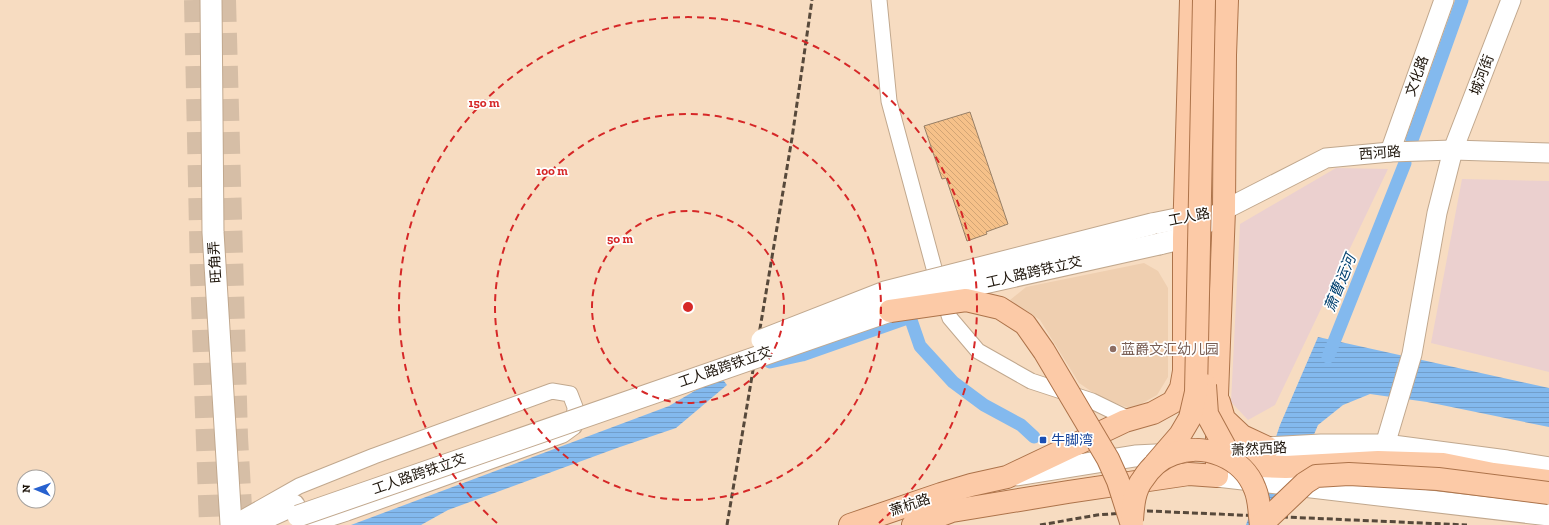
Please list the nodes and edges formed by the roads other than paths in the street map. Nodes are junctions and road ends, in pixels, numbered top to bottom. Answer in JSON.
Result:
{"nodes":[{"id":1,"x":211,"y":0,"type":"edge"},
{"id":2,"x":879,"y":0,"type":"edge"},
{"id":3,"x":1191,"y":0,"type":"edge"},
{"id":4,"x":1204,"y":0,"type":"edge"},
{"id":5,"x":1215,"y":0,"type":"edge"},
{"id":6,"x":1228,"y":0,"type":"edge"},
{"id":7,"x":1444,"y":0,"type":"edge"},
{"id":8,"x":1510,"y":0,"type":"edge"},
{"id":9,"x":1453,"y":150,"type":"junction"},
{"id":10,"x":1390,"y":152,"type":"junction"},
{"id":11,"x":1549,"y":153,"type":"edge"},
{"id":12,"x":1224,"y":210,"type":"junction"},
{"id":13,"x":1185,"y":216,"type":"junction"},
{"id":14,"x":1152,"y":224,"type":"joint"},
{"id":15,"x":1184,"y":238,"type":"junction"},
{"id":16,"x":1159,"y":244,"type":"joint"},
{"id":17,"x":890,"y":311,"type":"junction"},
{"id":18,"x":1217,"y":395,"type":"junction"},
{"id":19,"x":1130,"y":420,"type":"junction"},
{"id":20,"x":1385,"y":445,"type":"junction"},
{"id":21,"x":1268,"y":448,"type":"junction"},
{"id":22,"x":1224,"y":455,"type":"junction"},
{"id":23,"x":1155,"y":464,"type":"junction"},
{"id":24,"x":1549,"y":468,"type":"edge"},
{"id":25,"x":1217,"y":476,"type":"junction"},
{"id":26,"x":1007,"y":477,"type":"junction"},
{"id":27,"x":1549,"y":481,"type":"edge"},
{"id":28,"x":970,"y":485,"type":"joint"},
{"id":29,"x":1549,"y":493,"type":"edge"},
{"id":30,"x":978,"y":507,"type":"joint"},
{"id":31,"x":301,"y":515,"type":"edge"},
{"id":32,"x":1549,"y":515,"type":"edge"},
{"id":33,"x":237,"y":525,"type":"edge"},
{"id":34,"x":277,"y":525,"type":"edge"},
{"id":35,"x":850,"y":525,"type":"edge"},
{"id":36,"x":913,"y":525,"type":"edge"},
{"id":37,"x":1133,"y":525,"type":"edge"},
{"id":38,"x":1261,"y":525,"type":"edge"}],
"edges":[{"from":1,"to":33,"type":"main road","name":"旺角弄"},
{"from":2,"to":19,"type":"street"},
{"from":3,"to":13,"type":"main road"},
{"from":4,"to":23,"type":"main road","bridge":true},
{"from":5,"to":22,"type":"main road","bridge":true},
{"from":6,"to":12,"type":"main road"},
{"from":7,"to":10,"type":"street","name":"文化路"},
{"from":8,"to":9,"type":"street","name":"城河街"},
{"from":9,"to":10,"type":"street","name":"西河路"},
{"from":9,"to":11,"type":"street","name":"西河路"},
{"from":9,"to":20,"type":"street","name":"城河街"},
{"from":10,"to":12,"type":"street","name":"西河路"},
{"from":12,"to":13,"type":"main road","name":"工人路"},
{"from":12,"to":15,"type":"main road","name":"工人路"},
{"from":12,"to":18,"type":"main road"},
{"from":13,"to":14,"type":"main road","name":"工人路"},
{"from":13,"to":15,"type":"main road"},
{"from":14,"to":31,"type":"main road","name":"工人路跨铁立交","bridge":true},
{"from":15,"to":16,"type":"main road","name":"工人路"},
{"from":15,"to":19,"type":"main road"},
{"from":16,"to":17,"type":"main road","name":"工人路跨铁立交","bridge":true},
{"from":17,"to":31,"type":"main road","name":"工人路跨铁立交","bridge":true},
{"from":17,"to":37,"type":"main road","bridge":true},
{"from":18,"to":21,"type":"main road"},
{"from":18,"to":22,"type":"main road"},
{"from":19,"to":26,"type":"main road"},
{"from":20,"to":21,"type":"main road","name":"萧然西路"},
{"from":20,"to":24,"type":"main road","name":"萧然西路"},
{"from":21,"to":22,"type":"main road","name":"萧然西路"},
{"from":22,"to":23,"type":"main road","bridge":true},
{"from":22,"to":25,"type":"main road"},
{"from":22,"to":26,"type":"main road","name":"萧然西路"},
{"from":22,"to":27,"type":"main road"},
{"from":22,"to":38,"type":"main road","bridge":true},
{"from":23,"to":37,"type":"main road","bridge":true},
{"from":25,"to":30,"type":"main road","name":"萧然西路"},
{"from":25,"to":32,"type":"main road","name":"萧然西路"},
{"from":26,"to":28,"type":"main road","name":"萧然西路"},
{"from":28,"to":35,"type":"main road","name":"萧杭路"},
{"from":29,"to":38,"type":"main road","bridge":true},
{"from":30,"to":36,"type":"main road","name":"萧杭路"},
{"from":31,"to":33,"type":"main road"},
{"from":31,"to":33,"type":"street"},
{"from":31,"to":34,"type":"main road"}]}
